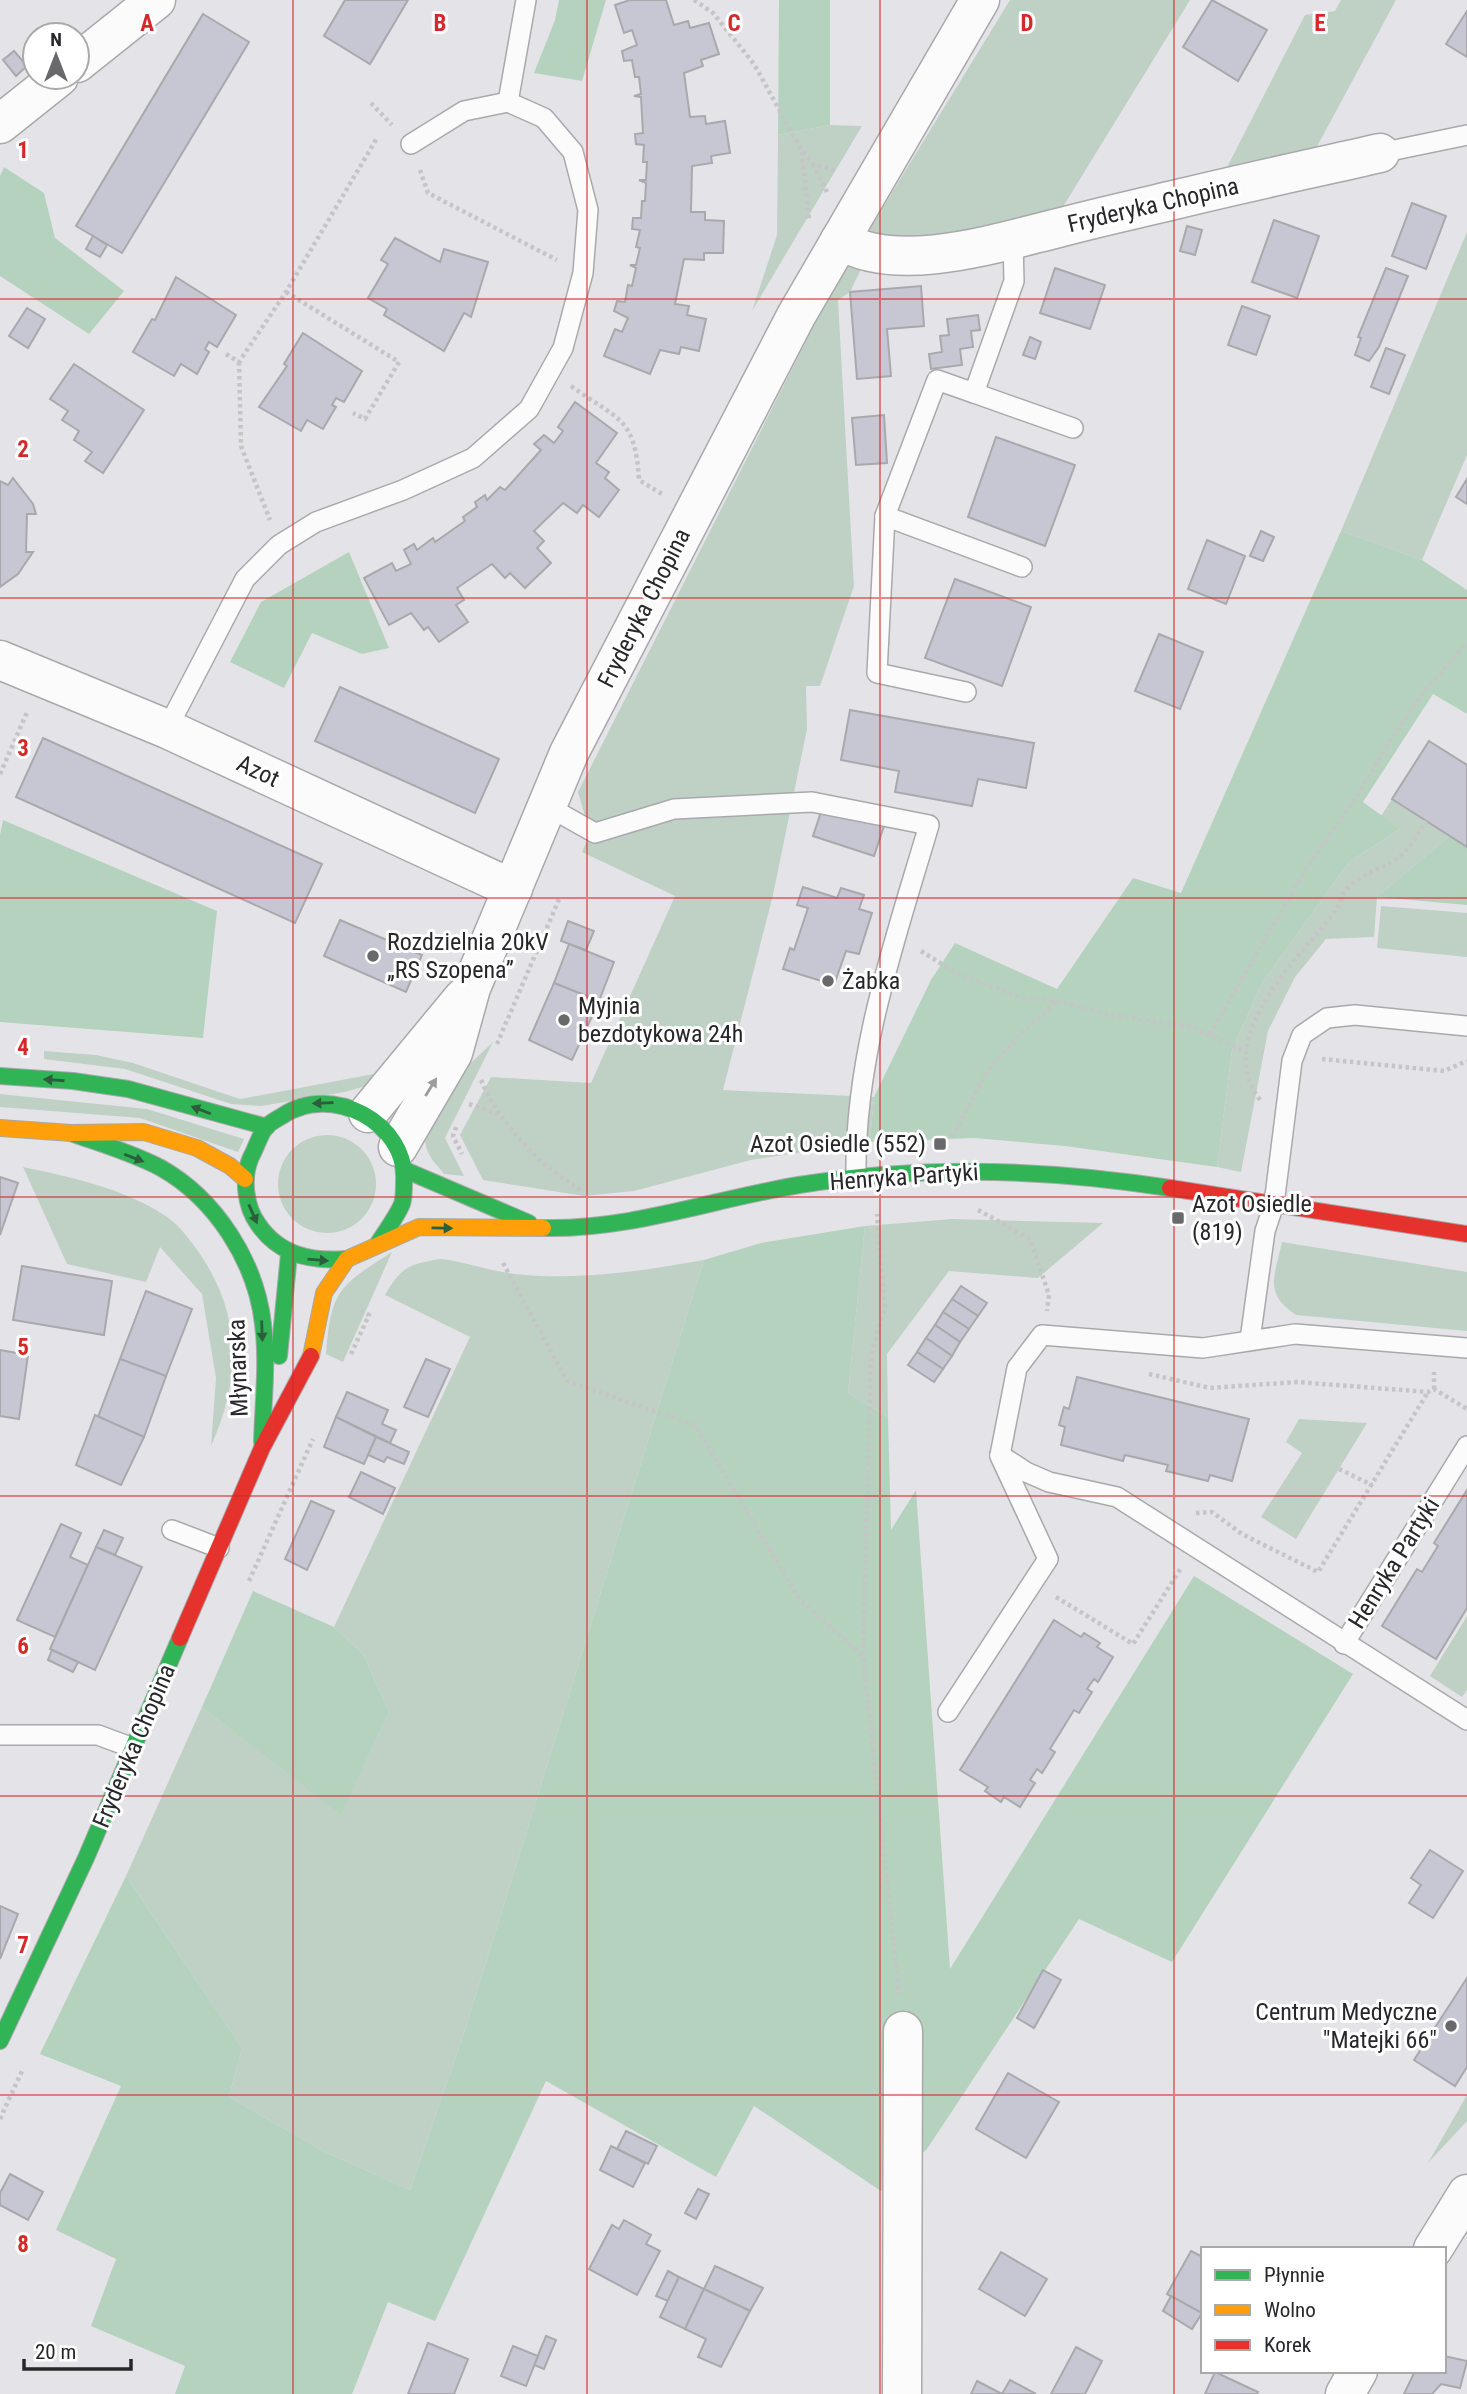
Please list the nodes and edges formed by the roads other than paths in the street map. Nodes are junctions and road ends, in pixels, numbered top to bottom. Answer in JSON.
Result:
{"nodes":[{"id":1,"x":156,"y":0,"type":"edge"},
{"id":2,"x":526,"y":0,"type":"edge"},
{"id":3,"x":981,"y":0,"type":"edge"},
{"id":4,"x":91,"y":52,"type":"edge"},
{"id":5,"x":41,"y":91,"type":"edge"},
{"id":6,"x":508,"y":102,"type":"junction"},
{"id":7,"x":0,"y":124,"type":"edge"},
{"id":8,"x":1467,"y":135,"type":"edge"},
{"id":9,"x":411,"y":144,"type":"road end"},
{"id":10,"x":1380,"y":153,"type":"joint"},
{"id":11,"x":825,"y":237,"type":"junction"},
{"id":12,"x":1013,"y":241,"type":"junction"},
{"id":13,"x":974,"y":393,"type":"junction"},
{"id":14,"x":1073,"y":428,"type":"dead end"},
{"id":15,"x":885,"y":516,"type":"junction"},
{"id":16,"x":1022,"y":567,"type":"dead end"},
{"id":17,"x":0,"y":660,"type":"edge"},
{"id":18,"x":966,"y":692,"type":"dead end"},
{"id":19,"x":167,"y":729,"type":"junction"},
{"id":20,"x":547,"y":806,"type":"junction"},
{"id":21,"x":513,"y":890,"type":"junction"},
{"id":22,"x":471,"y":988,"type":"junction"},
{"id":23,"x":1467,"y":1026,"type":"edge"},
{"id":24,"x":0,"y":1076,"type":"edge"},
{"id":25,"x":368,"y":1113,"type":"junction"},
{"id":26,"x":267,"y":1127,"type":"junction"},
{"id":27,"x":0,"y":1128,"type":"edge"},
{"id":28,"x":71,"y":1133,"type":"junction"},
{"id":29,"x":402,"y":1159,"type":"junction"},
{"id":30,"x":856,"y":1178,"type":"junction"},
{"id":31,"x":245,"y":1179,"type":"junction"},
{"id":32,"x":1274,"y":1204,"type":"junction"},
{"id":33,"x":538,"y":1226,"type":"junction"},
{"id":34,"x":1467,"y":1234,"type":"edge"},
{"id":35,"x":377,"y":1245,"type":"junction"},
{"id":36,"x":289,"y":1254,"type":"junction"},
{"id":37,"x":348,"y":1259,"type":"junction"},
{"id":38,"x":1250,"y":1340,"type":"junction"},
{"id":39,"x":1467,"y":1348,"type":"edge"},
{"id":40,"x":1467,"y":1446,"type":"edge"},
{"id":41,"x":262,"y":1448,"type":"junction"},
{"id":42,"x":1000,"y":1455,"type":"junction"},
{"id":43,"x":172,"y":1530,"type":"dead end"},
{"id":44,"x":219,"y":1548,"type":"junction"},
{"id":45,"x":1344,"y":1644,"type":"junction"},
{"id":46,"x":948,"y":1712,"type":"dead end"},
{"id":47,"x":1467,"y":1720,"type":"edge"},
{"id":48,"x":0,"y":1735,"type":"edge"},
{"id":49,"x":134,"y":1748,"type":"junction"},
{"id":50,"x":903,"y":2031,"type":"road end"},
{"id":51,"x":0,"y":2041,"type":"edge"},
{"id":52,"x":1467,"y":2194,"type":"edge"},
{"id":53,"x":1434,"y":2247,"type":"edge"},
{"id":54,"x":1357,"y":2373,"type":"edge"},
{"id":55,"x":902,"y":2394,"type":"edge"},
{"id":56,"x":1345,"y":2394,"type":"edge"}],
"edges":[{"from":1,"to":4,"type":"street"},
{"from":2,"to":6,"type":"lane"},
{"from":3,"to":11,"type":"street","name":"Fryderyka Chopina"},
{"from":5,"to":7,"type":"street"},
{"from":6,"to":9,"type":"lane"},
{"from":6,"to":19,"type":"lane"},
{"from":8,"to":10,"type":"lane","name":"Fryderyka Chopina"},
{"from":10,"to":12,"type":"street","name":"Fryderyka Chopina"},
{"from":11,"to":12,"type":"street","name":"Fryderyka Chopina"},
{"from":11,"to":20,"type":"street","name":"Fryderyka Chopina"},
{"from":12,"to":13,"type":"lane"},
{"from":13,"to":14,"type":"lane"},
{"from":13,"to":15,"type":"lane"},
{"from":15,"to":16,"type":"lane"},
{"from":15,"to":18,"type":"lane"},
{"from":17,"to":19,"type":"street","name":"Azot"},
{"from":19,"to":21,"type":"street","name":"Azot"},
{"from":20,"to":21,"type":"street","name":"Fryderyka Chopina"},
{"from":20,"to":30,"type":"lane"},
{"from":21,"to":22,"type":"street","name":"Fryderyka Chopina"},
{"from":22,"to":25,"type":"street","name":"Fryderyka Chopina"},
{"from":29,"to":22,"type":"street","name":"Fryderyka Chopina","one_way":true},
{"from":23,"to":32,"type":"lane"},
{"from":26,"to":24,"type":"main road","one_way":true},
{"from":25,"to":26,"type":"main road","one_way":true},
{"from":25,"to":29,"type":"main road"},
{"from":26,"to":31,"type":"main road"},
{"from":27,"to":28,"type":"main road","name":"Młynarska"},
{"from":28,"to":31,"type":"main road","name":"Młynarska"},
{"from":28,"to":41,"type":"main road","name":"Młynarska","one_way":true},
{"from":29,"to":33,"type":"main road"},
{"from":29,"to":35,"type":"main road","name":"Fryderyka Chopina"},
{"from":30,"to":32,"type":"main road","name":"Henryka Partyki"},
{"from":30,"to":33,"type":"main road","name":"Henryka Partyki"},
{"from":31,"to":36,"type":"main road","one_way":true},
{"from":32,"to":34,"type":"main road","name":"Henryka Partyki"},
{"from":32,"to":38,"type":"lane"},
{"from":35,"to":33,"type":"main road","name":"Fryderyka Chopina","one_way":true},
{"from":35,"to":37,"type":"main road","name":"Fryderyka Chopina"},
{"from":36,"to":37,"type":"main road","one_way":true},
{"from":36,"to":41,"type":"main road","name":"Fryderyka Chopina"},
{"from":37,"to":41,"type":"main road","name":"Fryderyka Chopina"},
{"from":38,"to":39,"type":"lane"},
{"from":38,"to":42,"type":"lane"},
{"from":40,"to":45,"type":"lane","name":"Henryka Partyki"},
{"from":41,"to":44,"type":"main road","name":"Fryderyka Chopina"},
{"from":42,"to":45,"type":"lane","name":"Henryka Partyki"},
{"from":42,"to":46,"type":"lane"},
{"from":43,"to":44,"type":"lane"},
{"from":44,"to":49,"type":"main road","name":"Fryderyka Chopina"},
{"from":45,"to":47,"type":"lane","name":"Henryka Partyki"},
{"from":48,"to":49,"type":"lane"},
{"from":49,"to":51,"type":"main road","name":"Fryderyka Chopina"},
{"from":50,"to":55,"type":"street"},
{"from":52,"to":53,"type":"street"},
{"from":54,"to":56,"type":"street"}]}
